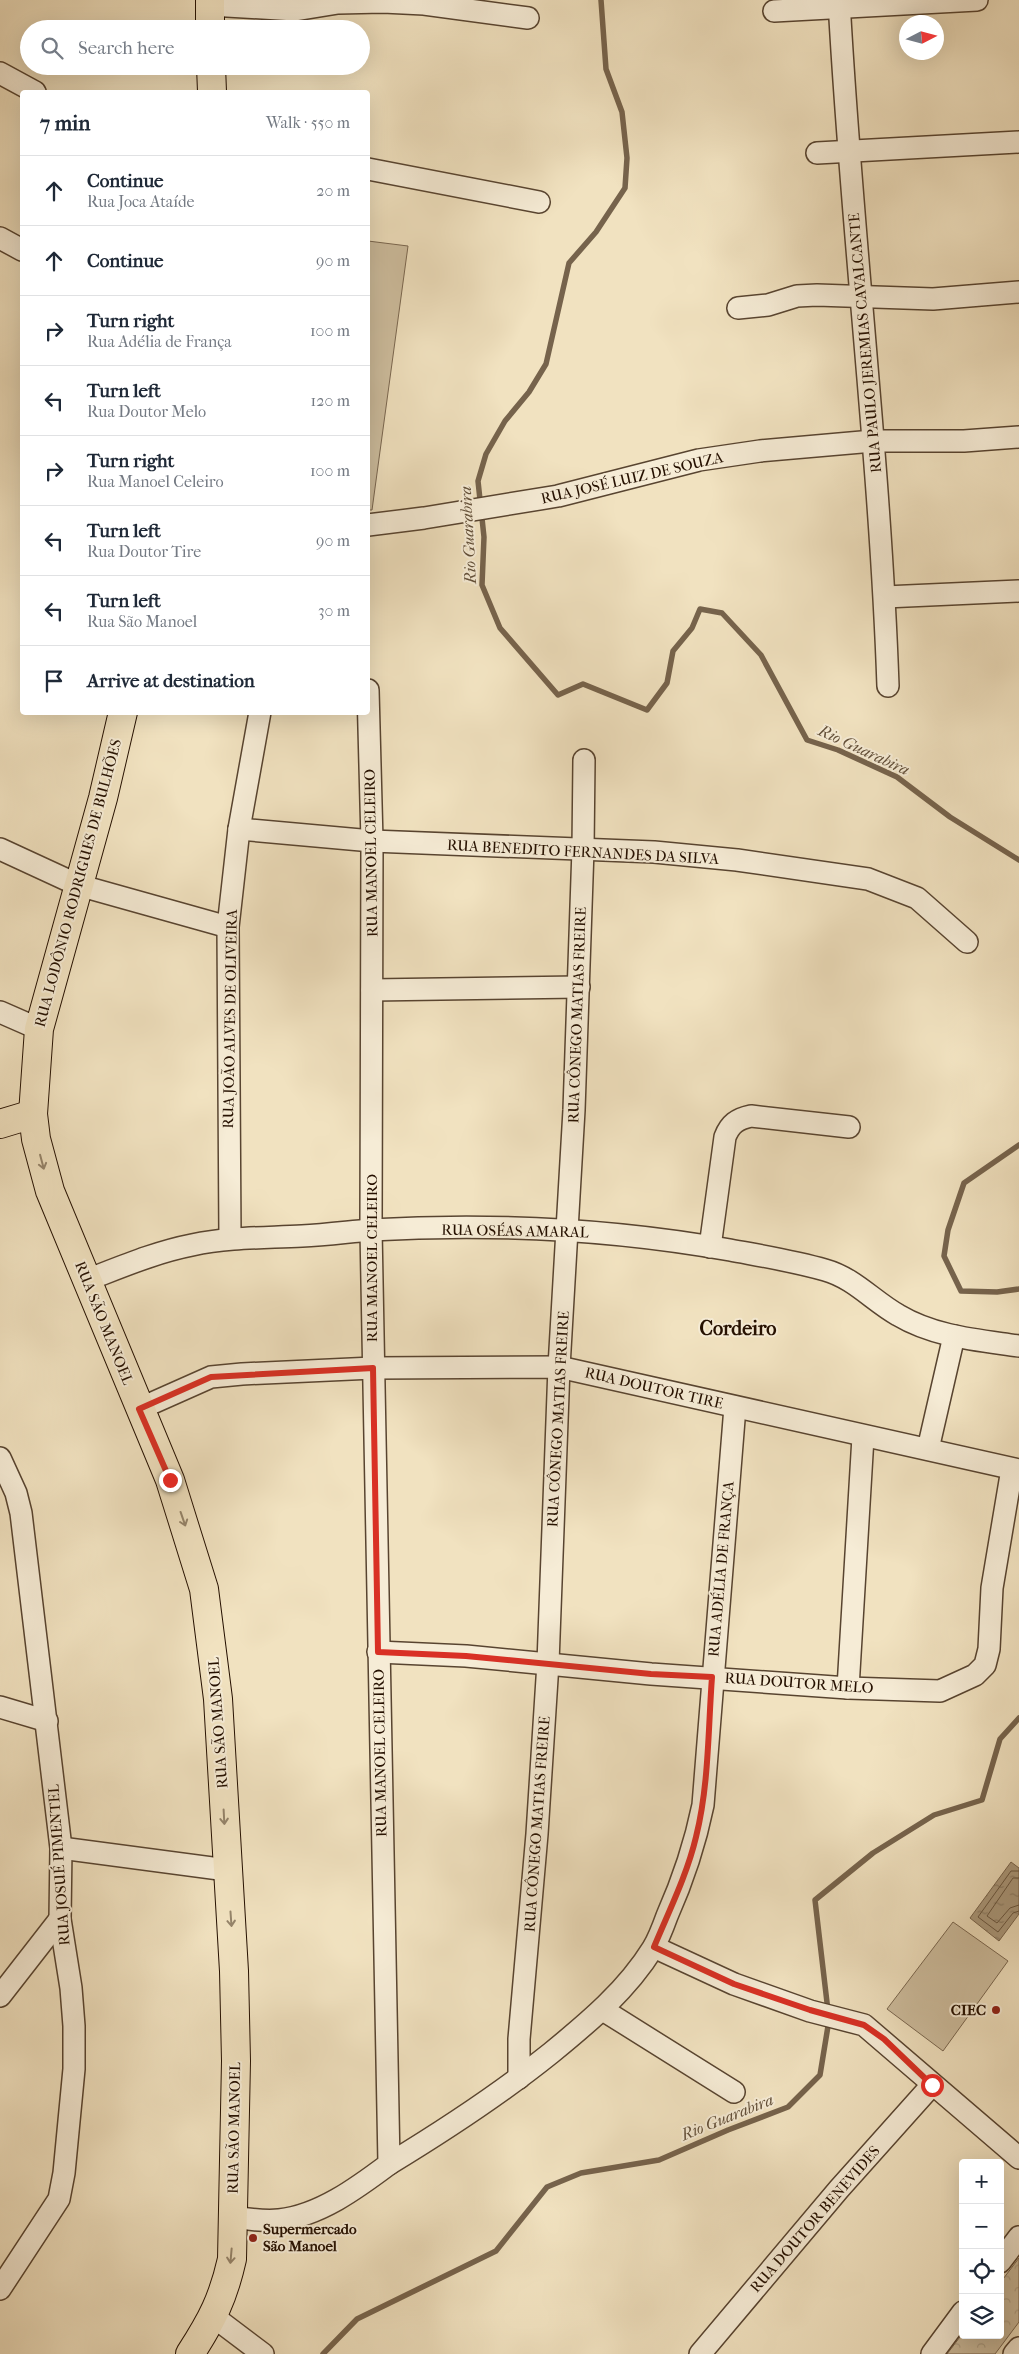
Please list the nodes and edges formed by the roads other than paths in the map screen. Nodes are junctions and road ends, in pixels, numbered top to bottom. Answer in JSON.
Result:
{"nodes":[{"id":1,"x":978,"y":0,"type":"edge"},
{"id":2,"x":424,"y":2,"type":"edge"},
{"id":3,"x":839,"y":4,"type":"edge"},
{"id":4,"x":210,"y":11,"type":"edge"},
{"id":5,"x":774,"y":12,"type":"dead end"},
{"id":6,"x":528,"y":18,"type":"dead end"},
{"id":7,"x":0,"y":73,"type":"edge"},
{"id":8,"x":211,"y":75,"type":"edge"},
{"id":9,"x":31,"y":90,"type":"edge"},
{"id":10,"x":212,"y":90,"type":"edge"},
{"id":11,"x":1019,"y":142,"type":"edge"},
{"id":12,"x":850,"y":150,"type":"junction"},
{"id":13,"x":817,"y":154,"type":"dead end"},
{"id":14,"x":370,"y":169,"type":"edge"},
{"id":15,"x":539,"y":202,"type":"dead end"},
{"id":16,"x":0,"y":238,"type":"edge"},
{"id":17,"x":20,"y":249,"type":"edge"},
{"id":18,"x":1019,"y":292,"type":"edge"},
{"id":19,"x":862,"y":296,"type":"junction"},
{"id":20,"x":738,"y":308,"type":"dead end"},
{"id":21,"x":1019,"y":437,"type":"edge"},
{"id":22,"x":873,"y":442,"type":"junction"},
{"id":23,"x":370,"y":524,"type":"edge"},
{"id":24,"x":1019,"y":591,"type":"edge"},
{"id":25,"x":885,"y":597,"type":"junction"},
{"id":26,"x":888,"y":686,"type":"dead end"},
{"id":27,"x":122,"y":715,"type":"edge"},
{"id":28,"x":259,"y":715,"type":"edge"},
{"id":29,"x":369,"y":715,"type":"edge"},
{"id":30,"x":584,"y":760,"type":"dead end"},
{"id":31,"x":239,"y":829,"type":"junction"},
{"id":32,"x":372,"y":841,"type":"junction"},
{"id":33,"x":583,"y":848,"type":"junction"},
{"id":34,"x":0,"y":849,"type":"edge"},
{"id":35,"x":78,"y":885,"type":"junction"},
{"id":36,"x":228,"y":927,"type":"junction"},
{"id":37,"x":967,"y":942,"type":"dead end"},
{"id":38,"x":578,"y":987,"type":"junction"},
{"id":39,"x":372,"y":990,"type":"junction"},
{"id":40,"x":0,"y":1012,"type":"edge"},
{"id":41,"x":39,"y":1029,"type":"junction"},
{"id":42,"x":33,"y":1114,"type":"junction"},
{"id":43,"x":0,"y":1124,"type":"edge"},
{"id":44,"x":849,"y":1126,"type":"dead end"},
{"id":45,"x":568,"y":1229,"type":"junction"},
{"id":46,"x":371,"y":1230,"type":"junction"},
{"id":47,"x":230,"y":1238,"type":"junction"},
{"id":48,"x":710,"y":1247,"type":"junction"},
{"id":49,"x":87,"y":1280,"type":"junction"},
{"id":50,"x":954,"y":1336,"type":"junction"},
{"id":51,"x":1019,"y":1346,"type":"edge"},
{"id":52,"x":559,"y":1367,"type":"junction"},
{"id":53,"x":373,"y":1368,"type":"junction"},
{"id":54,"x":735,"y":1407,"type":"junction"},
{"id":55,"x":139,"y":1409,"type":"junction"},
{"id":56,"x":863,"y":1437,"type":"junction"},
{"id":57,"x":928,"y":1450,"type":"junction"},
{"id":58,"x":0,"y":1458,"type":"edge"},
{"id":59,"x":1015,"y":1470,"type":"edge"},
{"id":60,"x":378,"y":1652,"type":"junction"},
{"id":61,"x":548,"y":1663,"type":"junction"},
{"id":62,"x":712,"y":1677,"type":"junction"},
{"id":63,"x":848,"y":1688,"type":"junction"},
{"id":64,"x":0,"y":1707,"type":"edge"},
{"id":65,"x":47,"y":1721,"type":"junction"},
{"id":66,"x":61,"y":1848,"type":"junction"},
{"id":67,"x":227,"y":1870,"type":"junction"},
{"id":68,"x":60,"y":1919,"type":"junction"},
{"id":69,"x":654,"y":1947,"type":"junction"},
{"id":70,"x":0,"y":1996,"type":"edge"},
{"id":71,"x":603,"y":2010,"type":"junction"},
{"id":72,"x":520,"y":2078,"type":"junction"},
{"id":73,"x":932,"y":2085,"type":"junction"},
{"id":74,"x":734,"y":2092,"type":"dead end"},
{"id":75,"x":1019,"y":2158,"type":"edge"},
{"id":76,"x":389,"y":2164,"type":"junction"},
{"id":77,"x":233,"y":2217,"type":"junction"},
{"id":78,"x":1019,"y":2237,"type":"edge"},
{"id":79,"x":1004,"y":2257,"type":"edge"},
{"id":80,"x":6,"y":2266,"type":"edge"},
{"id":81,"x":0,"y":2290,"type":"edge"},
{"id":82,"x":214,"y":2317,"type":"junction"},
{"id":83,"x":959,"y":2317,"type":"edge"},
{"id":84,"x":1019,"y":2348,"type":"edge"},
{"id":85,"x":190,"y":2354,"type":"edge"},
{"id":86,"x":263,"y":2354,"type":"edge"},
{"id":87,"x":700,"y":2354,"type":"edge"},
{"id":88,"x":932,"y":2354,"type":"edge"},
{"id":89,"x":1014,"y":2354,"type":"edge"}],
"edges":[{"from":1,"to":3,"type":"street"},
{"from":2,"to":4,"type":"street"},
{"from":2,"to":6,"type":"street"},
{"from":3,"to":5,"type":"street"},
{"from":3,"to":12,"type":"street","name":"RUA PAULO JEREMIAS CAVALCANTE"},
{"from":7,"to":9,"type":"street"},
{"from":8,"to":10,"type":"main road"},
{"from":11,"to":12,"type":"street"},
{"from":12,"to":13,"type":"street"},
{"from":12,"to":19,"type":"street","name":"RUA PAULO JEREMIAS CAVALCANTE"},
{"from":14,"to":15,"type":"street"},
{"from":16,"to":17,"type":"street"},
{"from":18,"to":19,"type":"street"},
{"from":19,"to":20,"type":"street"},
{"from":19,"to":22,"type":"street","name":"RUA PAULO JEREMIAS CAVALCANTE"},
{"from":21,"to":22,"type":"street","name":"RUA JOSÉ LUIZ DE SOUZA"},
{"from":22,"to":23,"type":"street","name":"RUA JOSÉ LUIZ DE SOUZA"},
{"from":22,"to":25,"type":"street","name":"RUA PAULO JEREMIAS CAVALCANTE"},
{"from":24,"to":25,"type":"street"},
{"from":25,"to":26,"type":"street","name":"RUA PAULO JEREMIAS CAVALCANTE"},
{"from":27,"to":35,"type":"main road","name":"RUA LODÔNIO RODRIGUES DE BULHÕES"},
{"from":28,"to":31,"type":"street","name":"RUA JOÃO ALVES DE OLIVEIRA"},
{"from":29,"to":32,"type":"street","name":"RUA MANOEL CELEIRO"},
{"from":30,"to":33,"type":"street","name":"RUA CÔNEGO MATIAS FREIRE"},
{"from":31,"to":32,"type":"street","name":"RUA BENEDITO FERNANDES DA SILVA"},
{"from":31,"to":36,"type":"street","name":"RUA JOÃO ALVES DE OLIVEIRA"},
{"from":32,"to":33,"type":"street","name":"RUA BENEDITO FERNANDES DA SILVA"},
{"from":32,"to":39,"type":"street","name":"RUA MANOEL CELEIRO"},
{"from":33,"to":37,"type":"street","name":"RUA BENEDITO FERNANDES DA SILVA"},
{"from":33,"to":38,"type":"street","name":"RUA CÔNEGO MATIAS FREIRE"},
{"from":34,"to":35,"type":"street"},
{"from":35,"to":36,"type":"street"},
{"from":35,"to":41,"type":"main road","name":"RUA LODÔNIO RODRIGUES DE BULHÕES"},
{"from":36,"to":47,"type":"street","name":"RUA JOÃO ALVES DE OLIVEIRA"},
{"from":38,"to":39,"type":"street"},
{"from":38,"to":45,"type":"street","name":"RUA CÔNEGO MATIAS FREIRE"},
{"from":39,"to":46,"type":"street","name":"RUA MANOEL CELEIRO"},
{"from":40,"to":41,"type":"street"},
{"from":41,"to":42,"type":"main road","name":"RUA LODÔNIO RODRIGUES DE BULHÕES"},
{"from":42,"to":43,"type":"main road"},
{"from":42,"to":49,"type":"main road","name":"RUA SÃO MANOEL","one_way":true},
{"from":44,"to":48,"type":"street"},
{"from":45,"to":46,"type":"street","name":"RUA OSÉAS AMARAL"},
{"from":45,"to":48,"type":"street","name":"RUA OSÉAS AMARAL"},
{"from":45,"to":52,"type":"street","name":"RUA CÔNEGO MATIAS FREIRE"},
{"from":46,"to":47,"type":"street","name":"RUA OSÉAS AMARAL"},
{"from":46,"to":53,"type":"street","name":"RUA MANOEL CELEIRO"},
{"from":47,"to":49,"type":"street","name":"RUA OSÉAS AMARAL"},
{"from":48,"to":50,"type":"street","name":"RUA OSÉAS AMARAL"},
{"from":49,"to":55,"type":"main road","name":"RUA SÃO MANOEL"},
{"from":50,"to":51,"type":"street","name":"RUA OSÉAS AMARAL"},
{"from":50,"to":57,"type":"street"},
{"from":52,"to":53,"type":"street","name":"RUA DOUTOR TIRE"},
{"from":52,"to":54,"type":"street","name":"RUA DOUTOR TIRE"},
{"from":52,"to":61,"type":"street","name":"RUA CÔNEGO MATIAS FREIRE"},
{"from":53,"to":55,"type":"street","name":"RUA DOUTOR TIRE"},
{"from":53,"to":60,"type":"street","name":"RUA MANOEL CELEIRO"},
{"from":54,"to":56,"type":"street","name":"RUA DOUTOR TIRE"},
{"from":54,"to":62,"type":"street","name":"RUA ADÉLIA DE FRANÇA"},
{"from":55,"to":67,"type":"main road","name":"RUA SÃO MANOEL","one_way":true},
{"from":56,"to":57,"type":"street","name":"RUA DOUTOR TIRE"},
{"from":56,"to":63,"type":"street"},
{"from":57,"to":59,"type":"street","name":"RUA DOUTOR TIRE"},
{"from":58,"to":65,"type":"street","name":"RUA JOSUÉ PIMENTEL"},
{"from":59,"to":63,"type":"street","name":"RUA DOUTOR MELO"},
{"from":60,"to":61,"type":"street","name":"RUA DOUTOR MELO"},
{"from":60,"to":76,"type":"street","name":"RUA MANOEL CELEIRO"},
{"from":61,"to":62,"type":"street","name":"RUA DOUTOR MELO"},
{"from":61,"to":72,"type":"street","name":"RUA CÔNEGO MATIAS FREIRE"},
{"from":62,"to":63,"type":"street","name":"RUA DOUTOR MELO"},
{"from":62,"to":69,"type":"street","name":"RUA ADÉLIA DE FRANÇA"},
{"from":64,"to":65,"type":"street"},
{"from":65,"to":66,"type":"street","name":"RUA JOSUÉ PIMENTEL"},
{"from":66,"to":67,"type":"street"},
{"from":66,"to":68,"type":"street","name":"RUA JOSUÉ PIMENTEL"},
{"from":67,"to":77,"type":"main road","name":"RUA SÃO MANOEL","one_way":true},
{"from":68,"to":70,"type":"street"},
{"from":68,"to":80,"type":"street","name":"RUA JOSUÉ PIMENTEL"},
{"from":69,"to":71,"type":"street","name":"RUA ADÉLIA DE FRANÇA"},
{"from":69,"to":73,"type":"street"},
{"from":71,"to":72,"type":"street","name":"RUA ADÉLIA DE FRANÇA"},
{"from":71,"to":74,"type":"street"},
{"from":72,"to":76,"type":"street","name":"RUA ADÉLIA DE FRANÇA"},
{"from":73,"to":75,"type":"street"},
{"from":73,"to":87,"type":"street","name":"RUA DOUTOR BENEVIDES"},
{"from":76,"to":77,"type":"street"},
{"from":77,"to":82,"type":"main road","name":"RUA SÃO MANOEL","one_way":true},
{"from":78,"to":79,"type":"street"},
{"from":80,"to":81,"type":"street","name":"RUA JOSUÉ PIMENTEL"},
{"from":82,"to":85,"type":"main road","name":"RUA SÃO MANOEL"},
{"from":82,"to":86,"type":"street"},
{"from":83,"to":88,"type":"street"},
{"from":84,"to":89,"type":"street"}]}
